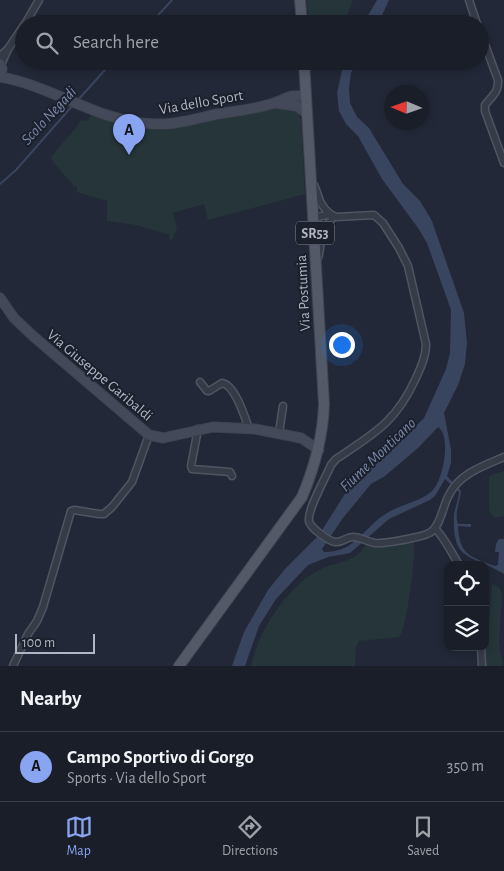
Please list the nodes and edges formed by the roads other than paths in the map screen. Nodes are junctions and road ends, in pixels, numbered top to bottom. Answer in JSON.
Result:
{"nodes":[{"id":1,"x":39,"y":0,"type":"edge"},
{"id":2,"x":300,"y":0,"type":"edge"},
{"id":3,"x":469,"y":0,"type":"edge"},
{"id":4,"x":30,"y":15,"type":"edge"},
{"id":5,"x":301,"y":15,"type":"edge"},
{"id":6,"x":474,"y":15,"type":"edge"},
{"id":7,"x":15,"y":38,"type":"edge"},
{"id":8,"x":489,"y":56,"type":"edge"},
{"id":9,"x":1,"y":68,"type":"edge"},
{"id":10,"x":305,"y":70,"type":"edge"},
{"id":11,"x":305,"y":77,"type":"junction"},
{"id":12,"x":293,"y":95,"type":"junction"},
{"id":13,"x":306,"y":98,"type":"junction"},
{"id":14,"x":275,"y":103,"type":"junction"},
{"id":15,"x":288,"y":104,"type":"junction"},
{"id":16,"x":307,"y":114,"type":"junction"},
{"id":17,"x":504,"y":163,"type":"edge"},
{"id":18,"x":311,"y":181,"type":"junction"},
{"id":19,"x":332,"y":217,"type":"junction"},
{"id":20,"x":314,"y":218,"type":"junction"},
{"id":21,"x":316,"y":264,"type":"junction"},
{"id":22,"x":0,"y":298,"type":"edge"},
{"id":23,"x":200,"y":382,"type":"dead end"},
{"id":24,"x":283,"y":406,"type":"dead end"},
{"id":25,"x":198,"y":429,"type":"junction"},
{"id":26,"x":249,"y":429,"type":"junction"},
{"id":27,"x":279,"y":433,"type":"junction"},
{"id":28,"x":149,"y":435,"type":"junction"},
{"id":29,"x":320,"y":444,"type":"junction"},
{"id":30,"x":504,"y":457,"type":"edge"},
{"id":31,"x":232,"y":476,"type":"dead end"},
{"id":32,"x":439,"y":520,"type":"junction"},
{"id":33,"x":434,"y":529,"type":"junction"},
{"id":34,"x":428,"y":534,"type":"junction"},
{"id":35,"x":442,"y":537,"type":"junction"},
{"id":36,"x":457,"y":561,"type":"edge"},
{"id":37,"x":481,"y":651,"type":"edge"},
{"id":38,"x":13,"y":666,"type":"edge"},
{"id":39,"x":179,"y":666,"type":"edge"},
{"id":40,"x":482,"y":666,"type":"edge"}],
"edges":[{"from":1,"to":4,"type":"street"},
{"from":2,"to":5,"type":"main road"},
{"from":3,"to":6,"type":"street"},
{"from":7,"to":9,"type":"street"},
{"from":8,"to":17,"type":"street"},
{"from":9,"to":14,"type":"street","name":"Via dello Sport"},
{"from":10,"to":11,"type":"main road","name":"Via Postumia","number":"SR53"},
{"from":11,"to":12,"type":"street"},
{"from":11,"to":13,"type":"main road","name":"Via Postumia","number":"SR53"},
{"from":12,"to":13,"type":"street"},
{"from":12,"to":14,"type":"street","name":"Via dello Sport"},
{"from":13,"to":15,"type":"street"},
{"from":13,"to":16,"type":"main road","name":"Via Postumia","number":"SR53"},
{"from":14,"to":15,"type":"street"},
{"from":15,"to":16,"type":"street"},
{"from":16,"to":18,"type":"main road","name":"Via Postumia","number":"SR53"},
{"from":18,"to":19,"type":"street"},
{"from":18,"to":20,"type":"main road","name":"Via Postumia","number":"SR53"},
{"from":19,"to":20,"type":"street"},
{"from":19,"to":21,"type":"street"},
{"from":19,"to":34,"type":"street"},
{"from":20,"to":21,"type":"main road","name":"Via Postumia","number":"SR53"},
{"from":21,"to":29,"type":"main road","name":"Via Postumia","number":"SR53"},
{"from":22,"to":28,"type":"street","name":"Via Giuseppe Garibaldi"},
{"from":23,"to":26,"type":"street"},
{"from":24,"to":27,"type":"street"},
{"from":25,"to":26,"type":"street","name":"Via Giuseppe Garibaldi"},
{"from":25,"to":28,"type":"street","name":"Via Giuseppe Garibaldi"},
{"from":25,"to":31,"type":"street"},
{"from":26,"to":27,"type":"street","name":"Via Giuseppe Garibaldi"},
{"from":27,"to":29,"type":"street","name":"Via Giuseppe Garibaldi"},
{"from":28,"to":38,"type":"street"},
{"from":29,"to":39,"type":"main road","number":"SR53"},
{"from":30,"to":32,"type":"street"},
{"from":32,"to":33,"type":"street"},
{"from":32,"to":35,"type":"street"},
{"from":33,"to":34,"type":"street"},
{"from":33,"to":35,"type":"street"},
{"from":34,"to":35,"type":"street"},
{"from":35,"to":36,"type":"street"},
{"from":37,"to":40,"type":"street"}]}
